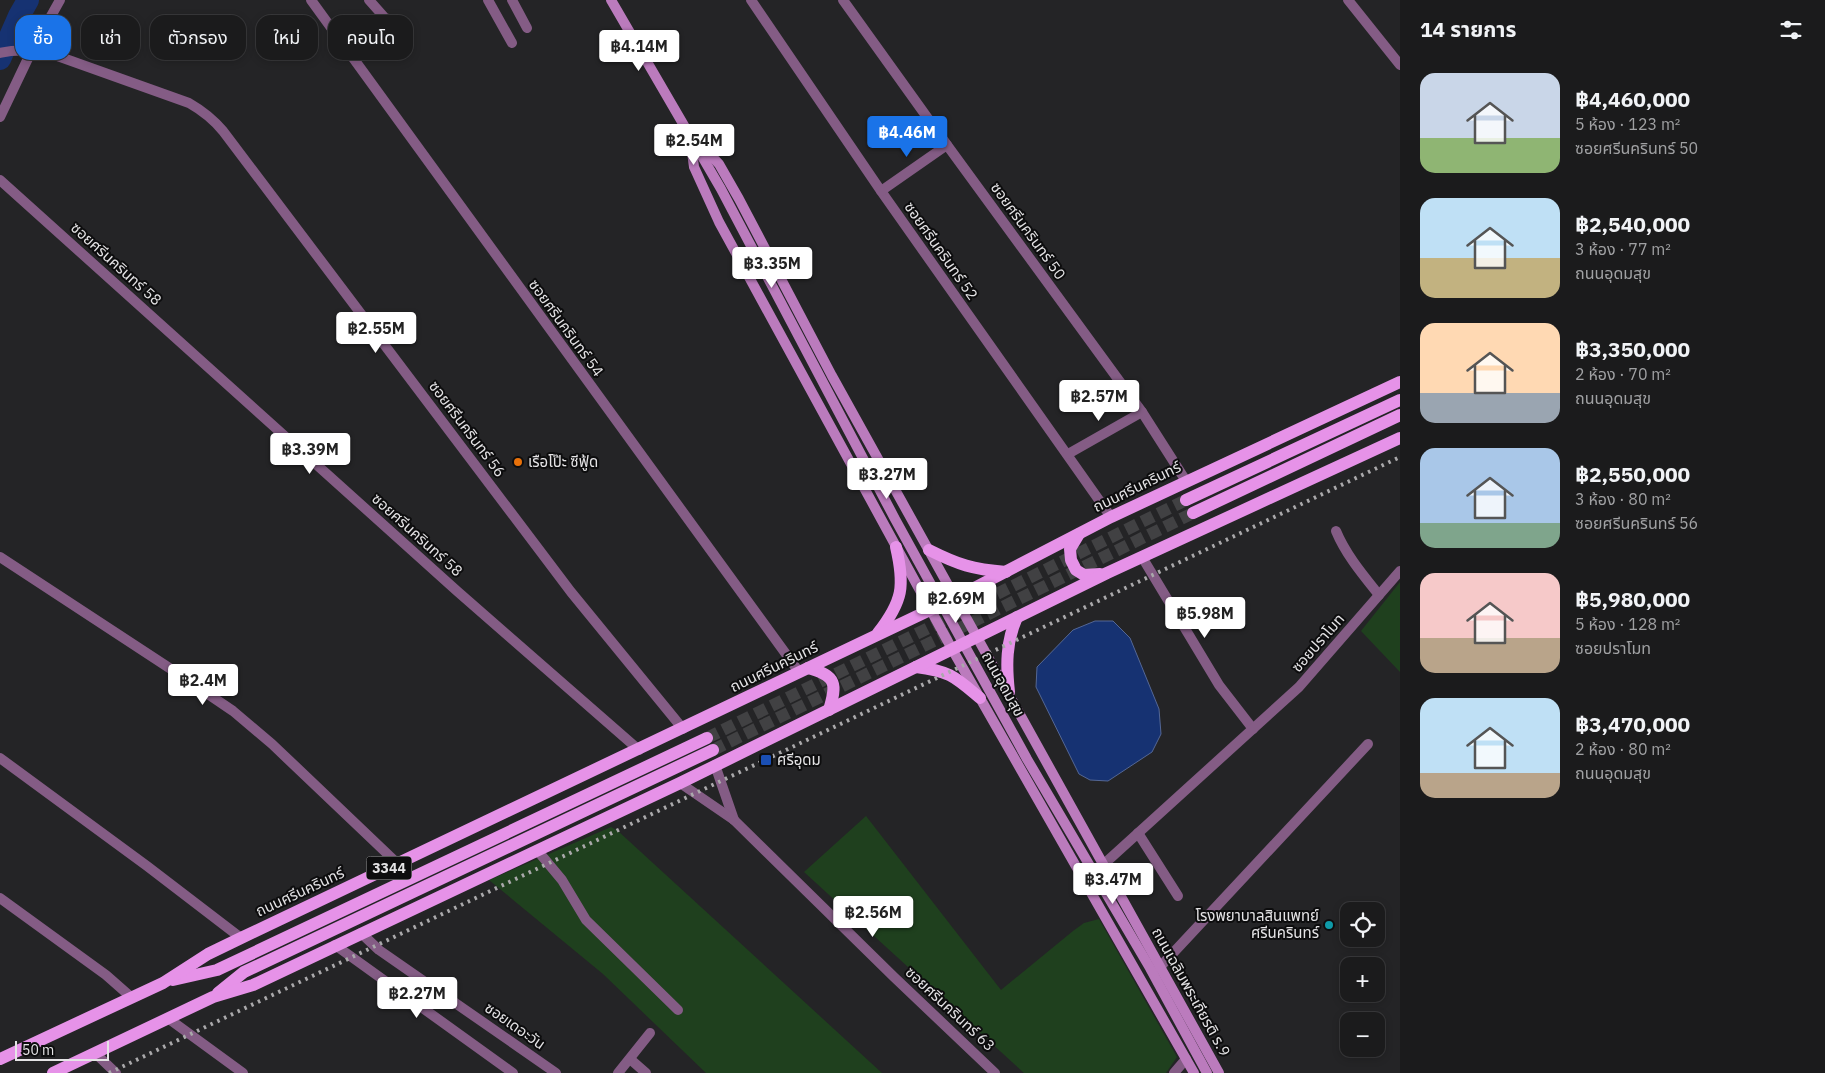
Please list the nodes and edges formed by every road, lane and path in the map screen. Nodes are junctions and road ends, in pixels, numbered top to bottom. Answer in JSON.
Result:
{"nodes":[{"id":1,"x":60,"y":0,"type":"edge"},
{"id":2,"x":310,"y":0,"type":"edge"},
{"id":3,"x":369,"y":0,"type":"edge"},
{"id":4,"x":488,"y":0,"type":"edge"},
{"id":5,"x":512,"y":0,"type":"edge"},
{"id":6,"x":611,"y":0,"type":"edge"},
{"id":7,"x":751,"y":0,"type":"edge"},
{"id":8,"x":843,"y":0,"type":"edge"},
{"id":9,"x":1348,"y":0,"type":"edge"},
{"id":10,"x":52,"y":15,"type":"edge"},
{"id":11,"x":382,"y":15,"type":"edge"},
{"id":12,"x":527,"y":28,"type":"dead end"},
{"id":13,"x":512,"y":43,"type":"dead end"},
{"id":14,"x":15,"y":50,"type":"edge"},
{"id":15,"x":0,"y":53,"type":"edge"},
{"id":16,"x":27,"y":60,"type":"edge"},
{"id":17,"x":69,"y":60,"type":"edge"},
{"id":18,"x":1400,"y":66,"type":"edge"},
{"id":19,"x":0,"y":117,"type":"edge"},
{"id":20,"x":689,"y":132,"type":"junction"},
{"id":21,"x":947,"y":145,"type":"junction"},
{"id":22,"x":0,"y":180,"type":"edge"},
{"id":23,"x":881,"y":191,"type":"junction"},
{"id":24,"x":1400,"y":382,"type":"edge"},
{"id":25,"x":1400,"y":400,"type":"edge"},
{"id":26,"x":1142,"y":412,"type":"junction"},
{"id":27,"x":1400,"y":415,"type":"edge"},
{"id":28,"x":1400,"y":438,"type":"edge"},
{"id":29,"x":867,"y":439,"type":"junction"},
{"id":30,"x":844,"y":451,"type":"junction"},
{"id":31,"x":1068,"y":454,"type":"junction"},
{"id":32,"x":1186,"y":481,"type":"junction"},
{"id":33,"x":1186,"y":500,"type":"tunnel mouth"},
{"id":34,"x":1193,"y":513,"type":"tunnel mouth"},
{"id":35,"x":1110,"y":517,"type":"junction"},
{"id":36,"x":1336,"y":531,"type":"dead end"},
{"id":37,"x":1081,"y":532,"type":"junction"},
{"id":38,"x":896,"y":547,"type":"junction"},
{"id":39,"x":928,"y":550,"type":"junction"},
{"id":40,"x":0,"y":557,"type":"edge"},
{"id":41,"x":1142,"y":557,"type":"junction"},
{"id":42,"x":1400,"y":571,"type":"edge"},
{"id":43,"x":1006,"y":572,"type":"junction"},
{"id":44,"x":1107,"y":573,"type":"junction"},
{"id":45,"x":1379,"y":595,"type":"junction"},
{"id":46,"x":956,"y":598,"type":"junction"},
{"id":47,"x":930,"y":610,"type":"junction"},
{"id":48,"x":1017,"y":617,"type":"junction"},
{"id":49,"x":877,"y":635,"type":"junction"},
{"id":50,"x":978,"y":636,"type":"junction"},
{"id":51,"x":952,"y":649,"type":"junction"},
{"id":52,"x":916,"y":667,"type":"junction"},
{"id":53,"x":804,"y":670,"type":"junction"},
{"id":54,"x":1009,"y":692,"type":"junction"},
{"id":55,"x":980,"y":698,"type":"junction"},
{"id":56,"x":828,"y":710,"type":"junction"},
{"id":57,"x":683,"y":729,"type":"junction"},
{"id":58,"x":1253,"y":729,"type":"junction"},
{"id":59,"x":1033,"y":736,"type":"junction"},
{"id":60,"x":707,"y":738,"type":"tunnel mouth"},
{"id":61,"x":1368,"y":744,"type":"dead end"},
{"id":62,"x":639,"y":750,"type":"junction"},
{"id":63,"x":713,"y":750,"type":"tunnel mouth"},
{"id":64,"x":1009,"y":750,"type":"junction"},
{"id":65,"x":0,"y":758,"type":"edge"},
{"id":66,"x":716,"y":766,"type":"junction"},
{"id":67,"x":680,"y":783,"type":"junction"},
{"id":68,"x":734,"y":820,"type":"junction"},
{"id":69,"x":1138,"y":833,"type":"junction"},
{"id":70,"x":537,"y":850,"type":"junction"},
{"id":71,"x":398,"y":864,"type":"junction"},
{"id":72,"x":1104,"y":864,"type":"junction"},
{"id":73,"x":1178,"y":896,"type":"dead end"},
{"id":74,"x":0,"y":898,"type":"edge"},
{"id":75,"x":361,"y":933,"type":"junction"},
{"id":76,"x":241,"y":938,"type":"junction"},
{"id":77,"x":335,"y":945,"type":"junction"},
{"id":78,"x":1160,"y":967,"type":"junction"},
{"id":79,"x":163,"y":983,"type":"junction"},
{"id":80,"x":131,"y":997,"type":"junction"},
{"id":81,"x":213,"y":997,"type":"junction"},
{"id":82,"x":678,"y":1010,"type":"dead end"},
{"id":83,"x":170,"y":1018,"type":"junction"},
{"id":84,"x":650,"y":1033,"type":"dead end"},
{"id":85,"x":95,"y":1054,"type":"junction"},
{"id":86,"x":0,"y":1059,"type":"edge"},
{"id":87,"x":630,"y":1059,"type":"junction"},
{"id":88,"x":1186,"y":1059,"type":"junction"},
{"id":89,"x":1201,"y":1062,"type":"joint"},
{"id":90,"x":53,"y":1073,"type":"edge"},
{"id":91,"x":116,"y":1073,"type":"edge"},
{"id":92,"x":243,"y":1073,"type":"edge"},
{"id":93,"x":513,"y":1073,"type":"edge"},
{"id":94,"x":556,"y":1073,"type":"edge"},
{"id":95,"x":618,"y":1073,"type":"edge"},
{"id":96,"x":646,"y":1073,"type":"edge"},
{"id":97,"x":995,"y":1073,"type":"edge"},
{"id":98,"x":1174,"y":1073,"type":"edge"},
{"id":99,"x":1194,"y":1073,"type":"edge"},
{"id":100,"x":1207,"y":1073,"type":"edge"},
{"id":101,"x":1219,"y":1073,"type":"edge"}],
"edges":[{"from":1,"to":10,"type":"street"},
{"from":2,"to":53,"type":"street","name":"ซอยศรีนครินทร์ 54"},
{"from":3,"to":11,"type":"street"},
{"from":4,"to":13,"type":"street"},
{"from":5,"to":12,"type":"street"},
{"from":6,"to":20,"type":"main road","name":"ถนนอุดมสุข"},
{"from":7,"to":23,"type":"street","name":"ซอยศรีนครินทร์ 52"},
{"from":8,"to":21,"type":"street","name":"ซอยศรีนครินทร์ 50"},
{"from":9,"to":18,"type":"street"},
{"from":14,"to":15,"type":"street","name":"ซอยศรีนครินทร์ 56"},
{"from":16,"to":19,"type":"street"},
{"from":17,"to":57,"type":"street","name":"ซอยศรีนครินทร์ 56"},
{"from":20,"to":29,"type":"main road","name":"ถนนอุดมสุข"},
{"from":20,"to":30,"type":"main road","name":"ถนนอุดมสุข"},
{"from":20,"to":89,"type":"main road","name":"ถนนอุดมสุข"},
{"from":21,"to":23,"type":"street"},
{"from":21,"to":26,"type":"street","name":"ซอยศรีนครินทร์ 50"},
{"from":22,"to":62,"type":"street","name":"ซอยศรีนครินทร์ 58"},
{"from":23,"to":31,"type":"street","name":"ซอยศรีนครินทร์ 52"},
{"from":24,"to":32,"type":"main road","name":"ถนนศรีนครินทร์"},
{"from":25,"to":33,"type":"main road"},
{"from":26,"to":31,"type":"street"},
{"from":26,"to":32,"type":"street","name":"ซอยศรีนครินทร์ 50"},
{"from":27,"to":34,"type":"main road"},
{"from":28,"to":41,"type":"main road"},
{"from":29,"to":30,"type":"main road"},
{"from":29,"to":39,"type":"main road","name":"ถนนอุดมสุข"},
{"from":30,"to":38,"type":"main road","name":"ถนนอุดมสุข"},
{"from":31,"to":35,"type":"street","name":"ซอยศรีนครินทร์ 52"},
{"from":32,"to":35,"type":"main road","name":"ถนนศรีนครินทร์"},
{"from":35,"to":37,"type":"main road","name":"ถนนศรีนครินทร์"},
{"from":36,"to":45,"type":"street"},
{"from":37,"to":43,"type":"main road","name":"ถนนศรีนครินทร์"},
{"from":37,"to":44,"type":"main road"},
{"from":38,"to":47,"type":"main road","name":"ถนนอุดมสุข"},
{"from":38,"to":49,"type":"main road"},
{"from":39,"to":43,"type":"main road"},
{"from":39,"to":46,"type":"main road","name":"ถนนอุดมสุข"},
{"from":40,"to":71,"type":"street"},
{"from":41,"to":44,"type":"main road"},
{"from":41,"to":58,"type":"street"},
{"from":42,"to":45,"type":"street","name":"ซอยปราโมท"},
{"from":43,"to":46,"type":"main road","name":"ถนนศรีนครินทร์"},
{"from":44,"to":48,"type":"main road"},
{"from":45,"to":58,"type":"street","name":"ซอยปราโมท"},
{"from":46,"to":47,"type":"main road","name":"ถนนศรีนครินทร์"},
{"from":46,"to":50,"type":"main road","name":"ถนนอุดมสุข"},
{"from":47,"to":49,"type":"main road","name":"ถนนศรีนครินทร์"},
{"from":47,"to":51,"type":"main road","name":"ถนนอุดมสุข"},
{"from":48,"to":50,"type":"main road"},
{"from":48,"to":54,"type":"main road"},
{"from":49,"to":53,"type":"main road","name":"ถนนศรีนครินทร์"},
{"from":50,"to":51,"type":"main road"},
{"from":50,"to":54,"type":"main road","name":"ถนนเฉลิมพระเกียรติ ร.9"},
{"from":51,"to":52,"type":"main road"},
{"from":51,"to":55,"type":"main road"},
{"from":52,"to":55,"type":"main road"},
{"from":52,"to":56,"type":"main road"},
{"from":53,"to":56,"type":"main road"},
{"from":53,"to":57,"type":"main road","name":"ถนนศรีนครินทร์","number":"3344"},
{"from":54,"to":59,"type":"main road","name":"ถนนเฉลิมพระเกียรติ ร.9"},
{"from":55,"to":64,"type":"main road"},
{"from":56,"to":66,"type":"main road","number":"3344"},
{"from":57,"to":62,"type":"main road","name":"ถนนศรีนครินทร์","number":"3344"},
{"from":58,"to":69,"type":"street","name":"ซอยปราโมท"},
{"from":59,"to":64,"type":"main road"},
{"from":59,"to":72,"type":"main road","name":"ถนนเฉลิมพระเกียรติ ร.9"},
{"from":60,"to":79,"type":"main road","name":"ถนนศรีนครินทร์","number":"3344"},
{"from":61,"to":78,"type":"street"},
{"from":62,"to":71,"type":"main road","name":"ถนนศรีนครินทร์","number":"3344"},
{"from":63,"to":81,"type":"main road","number":"3344"},
{"from":64,"to":88,"type":"main road"},
{"from":65,"to":76,"type":"street"},
{"from":66,"to":67,"type":"main road","number":"3344"},
{"from":66,"to":68,"type":"street","name":"ซอยศรีนครินทร์ 63"},
{"from":67,"to":68,"type":"street","name":"ซอยศรีนครินทร์ 63"},
{"from":67,"to":70,"type":"main road","number":"3344"},
{"from":68,"to":97,"type":"street","name":"ซอยศรีนครินทร์ 63"},
{"from":69,"to":72,"type":"street","name":"ซอยปราโมท"},
{"from":69,"to":73,"type":"street"},
{"from":70,"to":75,"type":"main road","number":"3344"},
{"from":70,"to":82,"type":"street"},
{"from":71,"to":76,"type":"main road","name":"ถนนศรีนครินทร์","number":"3344"},
{"from":72,"to":78,"type":"main road","name":"ถนนเฉลิมพระเกียรติ ร.9"},
{"from":74,"to":80,"type":"street"},
{"from":75,"to":77,"type":"main road","number":"3344"},
{"from":75,"to":94,"type":"street","name":"ซอยเดอะวัน"},
{"from":76,"to":79,"type":"main road","name":"ถนนศรีนครินทร์","number":"3344"},
{"from":77,"to":81,"type":"main road","number":"3344"},
{"from":77,"to":93,"type":"street"},
{"from":78,"to":101,"type":"main road","name":"ถนนเฉลิมพระเกียรติ ร.9"},
{"from":79,"to":80,"type":"main road","name":"ถนนศรีนครินทร์","number":"3344"},
{"from":80,"to":86,"type":"main road","name":"ถนนศรีนครินทร์","number":"3344"},
{"from":81,"to":83,"type":"main road","number":"3344"},
{"from":83,"to":85,"type":"main road","number":"3344"},
{"from":83,"to":92,"type":"street"},
{"from":84,"to":87,"type":"street"},
{"from":85,"to":90,"type":"main road","number":"3344"},
{"from":85,"to":91,"type":"street"},
{"from":87,"to":95,"type":"street"},
{"from":87,"to":96,"type":"street"},
{"from":88,"to":98,"type":"street"},
{"from":88,"to":99,"type":"main road"},
{"from":89,"to":100,"type":"main road","name":"ถนนเฉลิมพระเกียรติ ร.9"}]}
